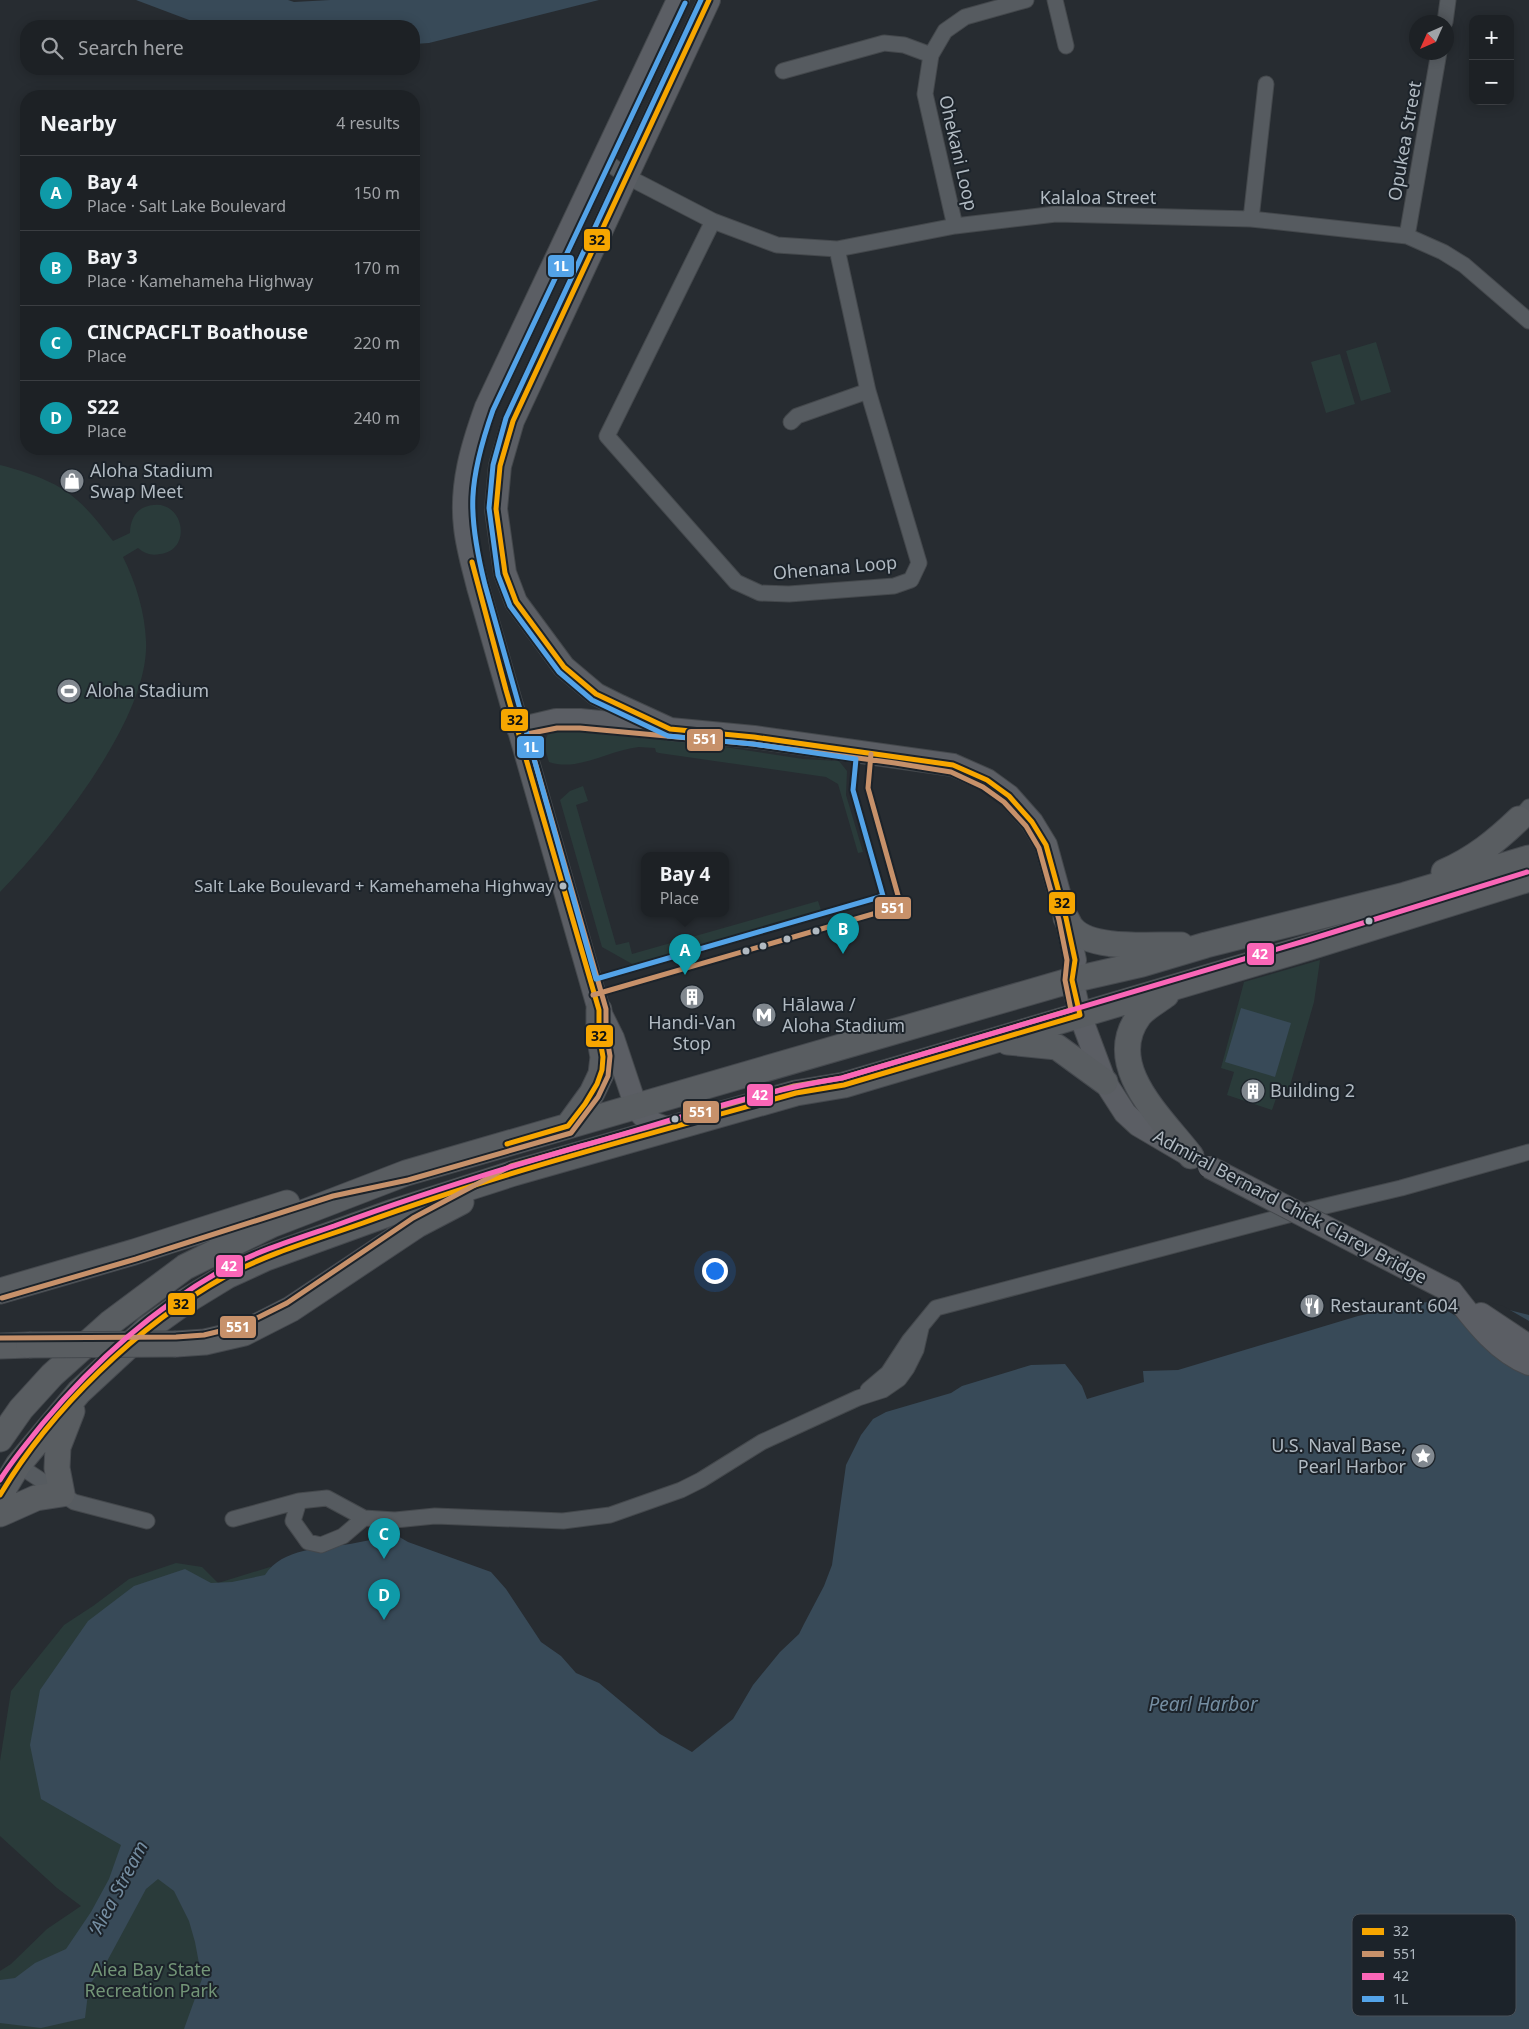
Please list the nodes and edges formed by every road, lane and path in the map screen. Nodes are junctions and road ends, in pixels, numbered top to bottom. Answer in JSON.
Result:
{"nodes":[{"id":1,"x":709,"y":0,"type":"edge"},
{"id":2,"x":1026,"y":0,"type":"edge"},
{"id":3,"x":1055,"y":0,"type":"edge"},
{"id":4,"x":1448,"y":0,"type":"edge"},
{"id":5,"x":678,"y":1,"type":"edge"},
{"id":6,"x":1445,"y":15,"type":"edge"},
{"id":7,"x":1066,"y":46,"type":"dead end"},
{"id":8,"x":931,"y":55,"type":"junction"},
{"id":9,"x":1439,"y":60,"type":"edge"},
{"id":10,"x":782,"y":71,"type":"dead end"},
{"id":11,"x":1266,"y":84,"type":"dead end"},
{"id":12,"x":603,"y":159,"type":"junction"},
{"id":13,"x":626,"y":176,"type":"junction"},
{"id":14,"x":1251,"y":219,"type":"junction"},
{"id":15,"x":713,"y":221,"type":"junction"},
{"id":16,"x":955,"y":226,"type":"junction"},
{"id":17,"x":1407,"y":236,"type":"junction"},
{"id":18,"x":837,"y":249,"type":"junction"},
{"id":19,"x":1529,"y":321,"type":"edge"},
{"id":20,"x":868,"y":391,"type":"junction"},
{"id":21,"x":791,"y":422,"type":"dead end"},
{"id":22,"x":518,"y":729,"type":"junction"},
{"id":23,"x":670,"y":729,"type":"junction"},
{"id":24,"x":1524,"y":813,"type":"edge"},
{"id":25,"x":1529,"y":858,"type":"edge"},
{"id":26,"x":1529,"y":879,"type":"edge"},
{"id":27,"x":1405,"y":895,"type":"junction"},
{"id":28,"x":1066,"y":918,"type":"junction"},
{"id":29,"x":1206,"y":945,"type":"junction"},
{"id":30,"x":1072,"y":980,"type":"junction"},
{"id":31,"x":1182,"y":984,"type":"junction"},
{"id":32,"x":599,"y":1010,"type":"junction"},
{"id":33,"x":1080,"y":1015,"type":"junction"},
{"id":34,"x":973,"y":1046,"type":"junction"},
{"id":35,"x":1105,"y":1082,"type":"junction"},
{"id":36,"x":796,"y":1093,"type":"junction"},
{"id":37,"x":636,"y":1107,"type":"junction"},
{"id":38,"x":568,"y":1126,"type":"junction"},
{"id":39,"x":673,"y":1129,"type":"junction"},
{"id":40,"x":1529,"y":1152,"type":"edge"},
{"id":41,"x":1200,"y":1161,"type":"junction"},
{"id":42,"x":406,"y":1173,"type":"junction"},
{"id":43,"x":514,"y":1173,"type":"junction"},
{"id":44,"x":0,"y":1290,"type":"edge"},
{"id":45,"x":1452,"y":1292,"type":"junction"},
{"id":46,"x":1529,"y":1328,"type":"edge"},
{"id":47,"x":0,"y":1346,"type":"edge"},
{"id":48,"x":1529,"y":1346,"type":"edge"},
{"id":49,"x":1529,"y":1364,"type":"edge"},
{"id":50,"x":79,"y":1392,"type":"junction"},
{"id":51,"x":21,"y":1409,"type":"junction"},
{"id":52,"x":0,"y":1439,"type":"edge"},
{"id":53,"x":18,"y":1465,"type":"junction"},
{"id":54,"x":62,"y":1494,"type":"junction"},
{"id":55,"x":0,"y":1495,"type":"edge"},
{"id":56,"x":299,"y":1501,"type":"junction"},
{"id":57,"x":0,"y":1514,"type":"edge"},
{"id":58,"x":364,"y":1518,"type":"junction"},
{"id":59,"x":233,"y":1519,"type":"dead end"},
{"id":60,"x":147,"y":1521,"type":"dead end"}],
"edges":[{"from":1,"to":13,"type":"main road"},
{"from":2,"to":8,"type":"street","name":"Ohekani Loop"},
{"from":3,"to":7,"type":"street"},
{"from":4,"to":6,"type":"street"},
{"from":5,"to":12,"type":"main road"},
{"from":8,"to":10,"type":"street"},
{"from":8,"to":16,"type":"street","name":"Ohekani Loop"},
{"from":9,"to":17,"type":"street","name":"Opukea Street"},
{"from":11,"to":14,"type":"street"},
{"from":12,"to":13,"type":"street","name":"Kalaloa Street"},
{"from":12,"to":22,"type":"main road"},
{"from":13,"to":15,"type":"street","name":"Kalaloa Street"},
{"from":13,"to":23,"type":"main road"},
{"from":14,"to":16,"type":"street","name":"Kalaloa Street"},
{"from":14,"to":17,"type":"street","name":"Kalaloa Street"},
{"from":15,"to":18,"type":"street","name":"Kalaloa Street"},
{"from":15,"to":20,"type":"street","name":"Ohenana Loop"},
{"from":16,"to":18,"type":"street","name":"Kalaloa Street"},
{"from":17,"to":19,"type":"street","name":"Kalaloa Street"},
{"from":18,"to":20,"type":"street","name":"Ohenana Loop"},
{"from":20,"to":21,"type":"street"},
{"from":22,"to":23,"type":"main road","name":"Admiral Bernard Chick Clarey Bridge"},
{"from":22,"to":32,"type":"main road"},
{"from":23,"to":28,"type":"main road","name":"Admiral Bernard Chick Clarey Bridge"},
{"from":24,"to":27,"type":"main road"},
{"from":25,"to":27,"type":"main road"},
{"from":26,"to":31,"type":"main road"},
{"from":27,"to":29,"type":"main road"},
{"from":28,"to":29,"type":"main road"},
{"from":28,"to":30,"type":"main road","name":"Admiral Bernard Chick Clarey Bridge"},
{"from":29,"to":30,"type":"main road"},
{"from":30,"to":33,"type":"main road","name":"Admiral Bernard Chick Clarey Bridge"},
{"from":30,"to":36,"type":"main road"},
{"from":30,"to":37,"type":"main road"},
{"from":31,"to":33,"type":"main road"},
{"from":31,"to":41,"type":"main road"},
{"from":32,"to":37,"type":"main road"},
{"from":32,"to":38,"type":"main road"},
{"from":33,"to":34,"type":"main road"},
{"from":33,"to":35,"type":"main road","name":"Admiral Bernard Chick Clarey Bridge"},
{"from":34,"to":35,"type":"main road"},
{"from":34,"to":36,"type":"main road"},
{"from":35,"to":41,"type":"main road","name":"Admiral Bernard Chick Clarey Bridge"},
{"from":36,"to":39,"type":"main road"},
{"from":37,"to":38,"type":"main road"},
{"from":37,"to":39,"type":"main road"},
{"from":38,"to":42,"type":"main road"},
{"from":39,"to":43,"type":"main road"},
{"from":40,"to":58,"type":"street"},
{"from":41,"to":45,"type":"main road","name":"Admiral Bernard Chick Clarey Bridge","bridge":true},
{"from":42,"to":44,"type":"main road"},
{"from":42,"to":51,"type":"main road"},
{"from":43,"to":47,"type":"main road","bridge":true},
{"from":43,"to":50,"type":"main road"},
{"from":45,"to":46,"type":"main road","name":"Admiral Bernard Chick Clarey Bridge"},
{"from":45,"to":48,"type":"main road"},
{"from":45,"to":49,"type":"main road"},
{"from":50,"to":53,"type":"main road"},
{"from":50,"to":54,"type":"main road"},
{"from":51,"to":52,"type":"main road"},
{"from":51,"to":53,"type":"main road"},
{"from":53,"to":54,"type":"street"},
{"from":53,"to":55,"type":"main road"},
{"from":54,"to":57,"type":"main road"},
{"from":54,"to":60,"type":"street"},
{"from":56,"to":58,"type":"street"},
{"from":56,"to":58,"type":"street"},
{"from":56,"to":59,"type":"street"}]}
